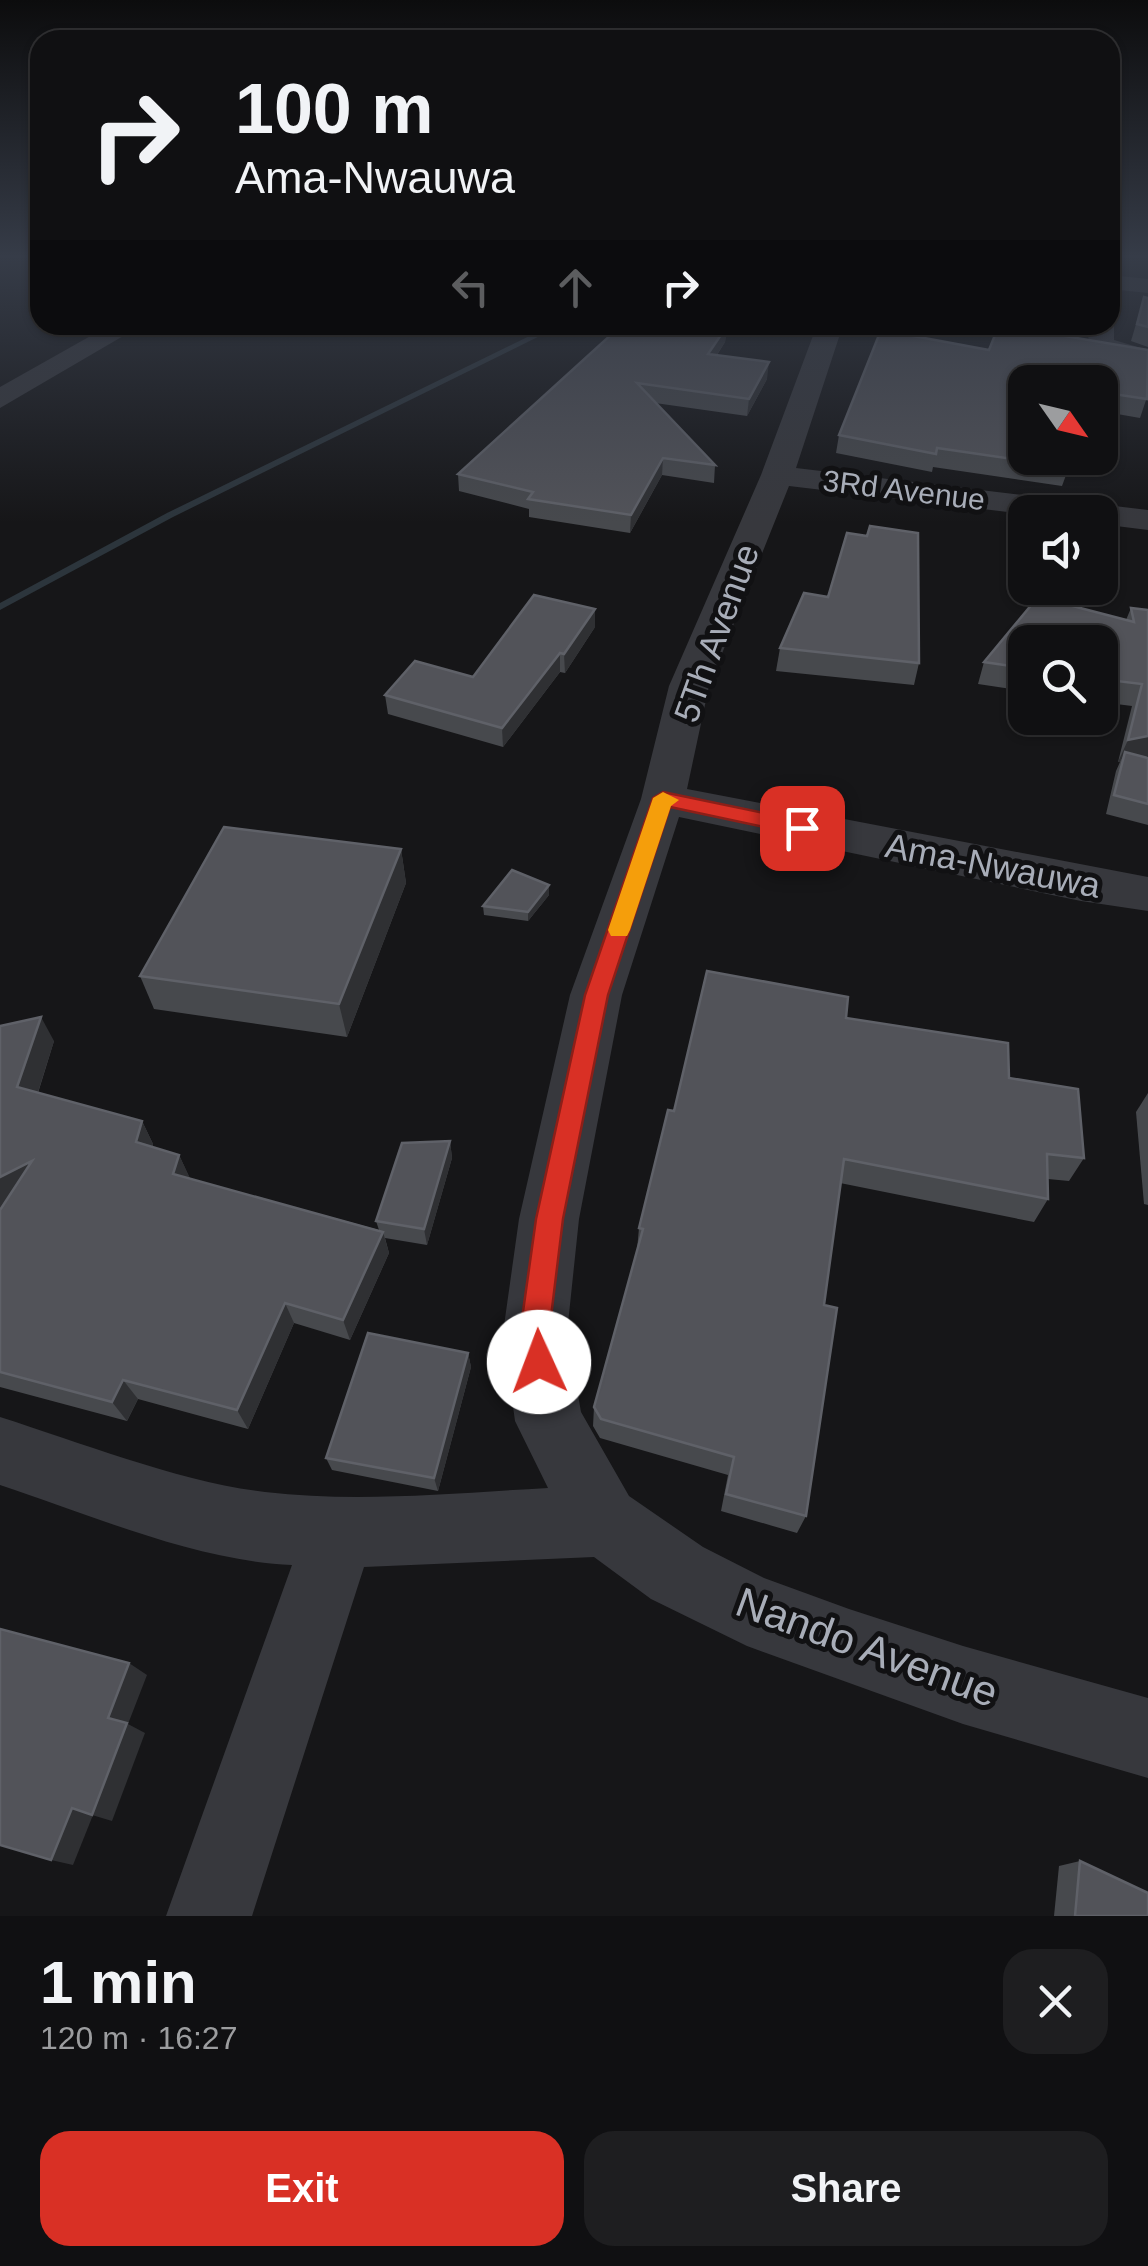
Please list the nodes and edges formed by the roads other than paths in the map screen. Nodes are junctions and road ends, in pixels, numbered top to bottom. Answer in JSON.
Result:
{"nodes":[{"id":1,"x":96,"y":344,"type":"edge"},
{"id":2,"x":823,"y":344,"type":"edge"},
{"id":3,"x":1101,"y":344,"type":"edge"},
{"id":4,"x":1148,"y":358,"type":"edge"},
{"id":5,"x":0,"y":399,"type":"edge"},
{"id":6,"x":777,"y":476,"type":"junction"},
{"id":7,"x":1008,"y":503,"type":"edge"},
{"id":8,"x":1118,"y":516,"type":"edge"},
{"id":9,"x":1148,"y":520,"type":"edge"},
{"id":10,"x":663,"y":798,"type":"junction"},
{"id":11,"x":1148,"y":894,"type":"edge"},
{"id":12,"x":0,"y":1451,"type":"edge"},
{"id":13,"x":604,"y":1521,"type":"junction"},
{"id":14,"x":340,"y":1530,"type":"junction"},
{"id":15,"x":1148,"y":1738,"type":"edge"},
{"id":16,"x":209,"y":1916,"type":"edge"}],
"edges":[{"from":1,"to":5,"type":"street"},
{"from":2,"to":6,"type":"street","name":"5Th Avenue"},
{"from":3,"to":4,"type":"street"},
{"from":6,"to":7,"type":"street","name":"3Rd Avenue"},
{"from":6,"to":10,"type":"street","name":"5Th Avenue"},
{"from":8,"to":9,"type":"street"},
{"from":10,"to":11,"type":"street","name":"Ama-Nwauwa"},
{"from":10,"to":13,"type":"street","name":"5Th Avenue"},
{"from":12,"to":14,"type":"street"},
{"from":13,"to":14,"type":"street"},
{"from":13,"to":15,"type":"street","name":"Nando Avenue"},
{"from":14,"to":16,"type":"street"}]}
